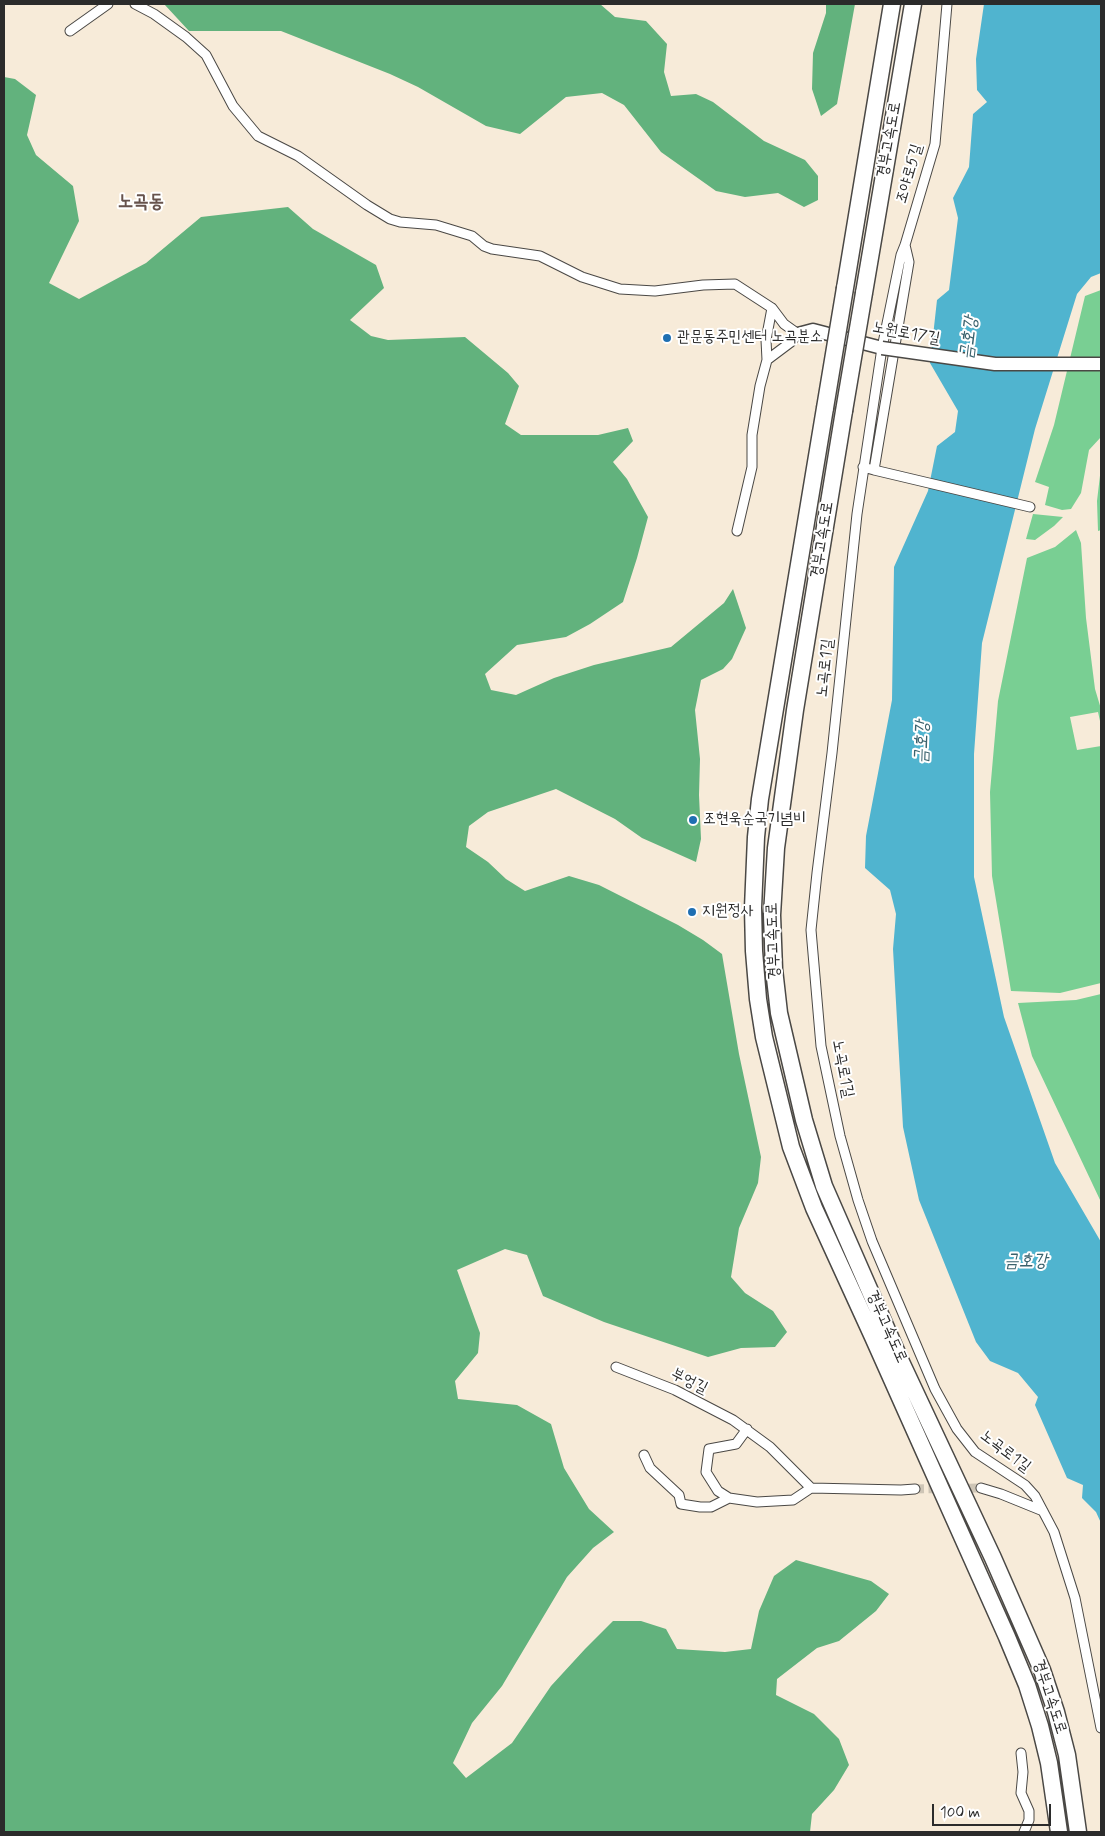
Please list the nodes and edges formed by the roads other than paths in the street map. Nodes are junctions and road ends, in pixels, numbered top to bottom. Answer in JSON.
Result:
{"nodes":[{"id":1,"x":108,"y":4,"type":"edge"},
{"id":2,"x":135,"y":4,"type":"edge"},
{"id":3,"x":892,"y":4,"type":"edge"},
{"id":4,"x":913,"y":4,"type":"edge"},
{"id":5,"x":947,"y":4,"type":"edge"},
{"id":6,"x":70,"y":31,"type":"dead end"},
{"id":7,"x":905,"y":245,"type":"junction"},
{"id":8,"x":772,"y":308,"type":"junction"},
{"id":9,"x":798,"y":334,"type":"junction"},
{"id":10,"x":882,"y":348,"type":"junction"},
{"id":11,"x":767,"y":360,"type":"junction"},
{"id":12,"x":1101,"y":364,"type":"edge"},
{"id":13,"x":863,"y":467,"type":"junction"},
{"id":14,"x":874,"y":470,"type":"junction"},
{"id":15,"x":1030,"y":507,"type":"dead end"},
{"id":16,"x":737,"y":531,"type":"dead end"},
{"id":17,"x":616,"y":1367,"type":"dead end"},
{"id":18,"x":747,"y":1429,"type":"junction"},
{"id":19,"x":644,"y":1454,"type":"dead end"},
{"id":20,"x":811,"y":1488,"type":"junction"},
{"id":21,"x":981,"y":1488,"type":"tunnel mouth"},
{"id":22,"x":915,"y":1489,"type":"tunnel mouth"},
{"id":23,"x":730,"y":1498,"type":"junction"},
{"id":24,"x":1043,"y":1511,"type":"junction"},
{"id":25,"x":1101,"y":1728,"type":"edge"},
{"id":26,"x":1021,"y":1753,"type":"dead end"},
{"id":27,"x":1024,"y":1832,"type":"edge"},
{"id":28,"x":1059,"y":1832,"type":"edge"},
{"id":29,"x":1078,"y":1832,"type":"edge"}],
"edges":[{"from":1,"to":6,"type":"street"},
{"from":2,"to":8,"type":"street"},
{"from":3,"to":28,"type":"highway","name":"경부고속도로","bridge":true},
{"from":4,"to":29,"type":"highway","name":"경부고속도로","bridge":true},
{"from":5,"to":7,"type":"street","name":"조야로5길"},
{"from":7,"to":10,"type":"street","name":"조야로5길"},
{"from":7,"to":14,"type":"street"},
{"from":8,"to":9,"type":"street"},
{"from":8,"to":11,"type":"street"},
{"from":9,"to":10,"type":"main road","name":"노원로17길"},
{"from":9,"to":11,"type":"street"},
{"from":10,"to":12,"type":"main road","name":"노원로17길","bridge":true},
{"from":10,"to":13,"type":"street","name":"노곡로1길"},
{"from":11,"to":16,"type":"street"},
{"from":13,"to":14,"type":"street"},
{"from":13,"to":24,"type":"street","name":"노곡로1길"},
{"from":14,"to":15,"type":"street"},
{"from":17,"to":18,"type":"street","name":"부엉길"},
{"from":18,"to":20,"type":"street","name":"부엉길"},
{"from":18,"to":23,"type":"street"},
{"from":19,"to":23,"type":"street"},
{"from":20,"to":22,"type":"street"},
{"from":20,"to":23,"type":"street"},
{"from":21,"to":24,"type":"street"},
{"from":24,"to":25,"type":"street","name":"노곡로1길"},
{"from":26,"to":27,"type":"street"}]}
